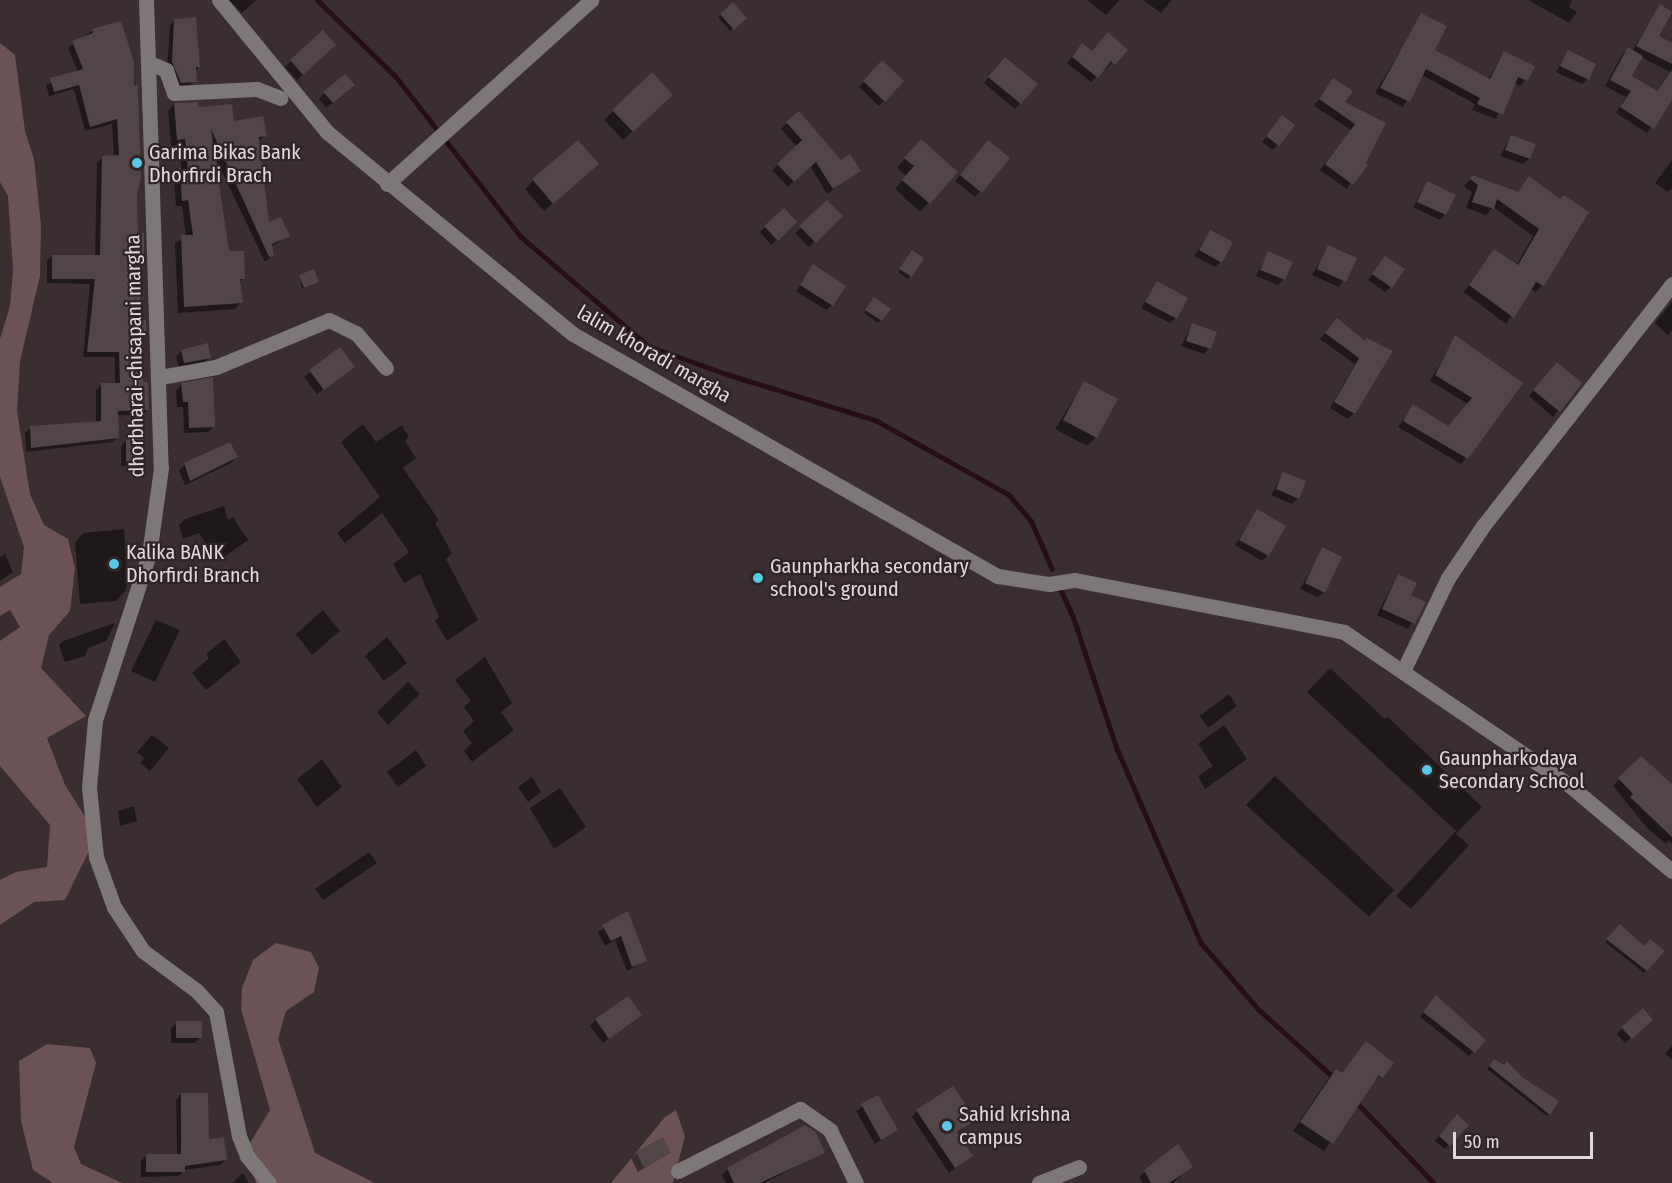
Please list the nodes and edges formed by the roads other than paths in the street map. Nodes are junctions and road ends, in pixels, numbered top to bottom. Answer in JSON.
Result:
{"nodes":[{"id":1,"x":146,"y":0,"type":"edge"},
{"id":2,"x":219,"y":0,"type":"edge"},
{"id":3,"x":591,"y":0,"type":"edge"},
{"id":4,"x":148,"y":62,"type":"junction"},
{"id":5,"x":280,"y":98,"type":"dead end"},
{"id":6,"x":387,"y":184,"type":"junction"},
{"id":7,"x":1672,"y":284,"type":"edge"},
{"id":8,"x":386,"y":368,"type":"dead end"},
{"id":9,"x":160,"y":377,"type":"junction"},
{"id":10,"x":1403,"y":671,"type":"junction"},
{"id":11,"x":1672,"y":871,"type":"edge"},
{"id":12,"x":1079,"y":1167,"type":"dead end"},
{"id":13,"x":678,"y":1171,"type":"dead end"},
{"id":14,"x":269,"y":1183,"type":"edge"},
{"id":15,"x":856,"y":1183,"type":"edge"},
{"id":16,"x":1039,"y":1183,"type":"edge"}],
"edges":[{"from":1,"to":4,"type":"street","name":"dhorbharai-chisapani margha"},
{"from":2,"to":6,"type":"street","name":"lalim khoradi margha"},
{"from":3,"to":6,"type":"street"},
{"from":4,"to":5,"type":"street"},
{"from":4,"to":9,"type":"street","name":"dhorbharai-chisapani margha"},
{"from":6,"to":10,"type":"street","name":"lalim khoradi margha"},
{"from":7,"to":10,"type":"street"},
{"from":8,"to":9,"type":"street"},
{"from":9,"to":14,"type":"street","name":"dhorbharai-chisapani margha"},
{"from":10,"to":11,"type":"street","name":"lalim khoradi margha"},
{"from":12,"to":16,"type":"street"},
{"from":13,"to":15,"type":"street"}]}
